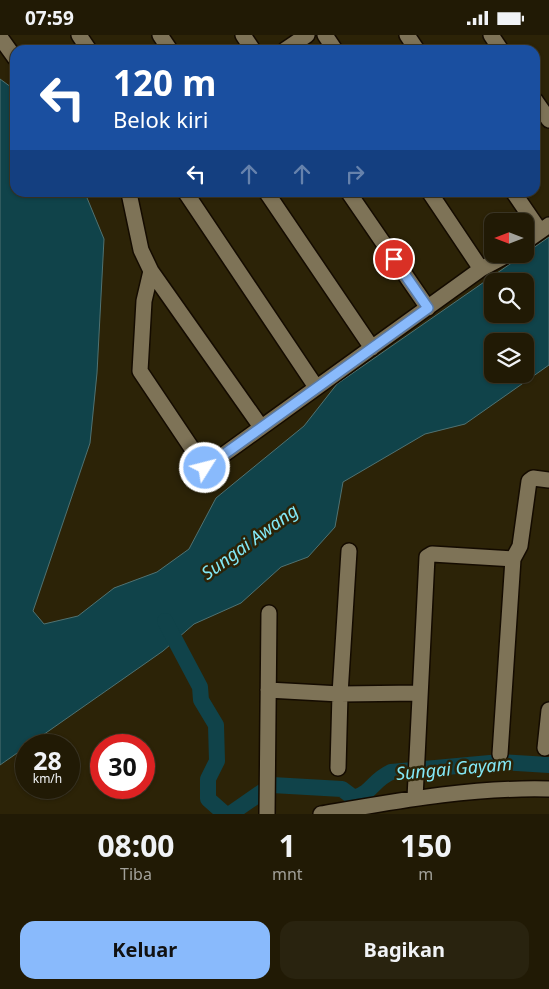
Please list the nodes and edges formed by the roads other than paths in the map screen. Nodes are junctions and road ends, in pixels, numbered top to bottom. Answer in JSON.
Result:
{"nodes":[{"id":1,"x":307,"y":35,"type":"edge"},
{"id":2,"x":0,"y":37,"type":"edge"},
{"id":3,"x":292,"y":45,"type":"edge"},
{"id":4,"x":10,"y":51,"type":"edge"},
{"id":5,"x":540,"y":107,"type":"edge"},
{"id":6,"x":549,"y":120,"type":"edge"},
{"id":7,"x":130,"y":197,"type":"edge"},
{"id":8,"x":189,"y":197,"type":"edge"},
{"id":9,"x":270,"y":197,"type":"edge"},
{"id":10,"x":352,"y":197,"type":"edge"},
{"id":11,"x":433,"y":197,"type":"edge"},
{"id":12,"x":518,"y":197,"type":"edge"},
{"id":13,"x":545,"y":228,"type":"edge"},
{"id":14,"x":534,"y":236,"type":"edge"},
{"id":15,"x":492,"y":263,"type":"edge"},
{"id":16,"x":481,"y":269,"type":"junction"},
{"id":17,"x":151,"y":271,"type":"junction"},
{"id":18,"x":428,"y":308,"type":"junction"},
{"id":19,"x":372,"y":348,"type":"junction"},
{"id":20,"x":316,"y":387,"type":"junction"},
{"id":21,"x":261,"y":427,"type":"junction"},
{"id":22,"x":549,"y":480,"type":"edge"},
{"id":23,"x":348,"y":551,"type":"dead end"},
{"id":24,"x":513,"y":559,"type":"junction"},
{"id":25,"x":269,"y":613,"type":"dead end"},
{"id":26,"x":268,"y":690,"type":"junction"},
{"id":27,"x":419,"y":693,"type":"junction"},
{"id":28,"x":340,"y":694,"type":"junction"},
{"id":29,"x":549,"y":710,"type":"edge"},
{"id":30,"x":545,"y":748,"type":"dead end"},
{"id":31,"x":500,"y":754,"type":"dead end"},
{"id":32,"x":338,"y":768,"type":"dead end"},
{"id":33,"x":549,"y":789,"type":"edge"},
{"id":34,"x":415,"y":799,"type":"junction"},
{"id":35,"x":267,"y":814,"type":"edge"},
{"id":36,"x":321,"y":814,"type":"edge"}],
"edges":[{"from":1,"to":3,"type":"street"},
{"from":2,"to":4,"type":"street"},
{"from":5,"to":6,"type":"street"},
{"from":7,"to":17,"type":"street"},
{"from":8,"to":20,"type":"street"},
{"from":9,"to":19,"type":"street"},
{"from":10,"to":18,"type":"street"},
{"from":11,"to":16,"type":"street"},
{"from":12,"to":13,"type":"street"},
{"from":13,"to":14,"type":"street"},
{"from":15,"to":16,"type":"street"},
{"from":16,"to":18,"type":"street"},
{"from":17,"to":21,"type":"street"},
{"from":17,"to":21,"type":"street"},
{"from":18,"to":19,"type":"street"},
{"from":19,"to":20,"type":"street"},
{"from":20,"to":21,"type":"street"},
{"from":22,"to":24,"type":"street"},
{"from":23,"to":28,"type":"street"},
{"from":24,"to":27,"type":"street"},
{"from":24,"to":31,"type":"street"},
{"from":25,"to":26,"type":"street"},
{"from":26,"to":28,"type":"street"},
{"from":26,"to":35,"type":"street"},
{"from":27,"to":28,"type":"street"},
{"from":27,"to":34,"type":"street"},
{"from":28,"to":32,"type":"street"},
{"from":29,"to":30,"type":"street"},
{"from":33,"to":34,"type":"street"},
{"from":34,"to":36,"type":"street"}]}
